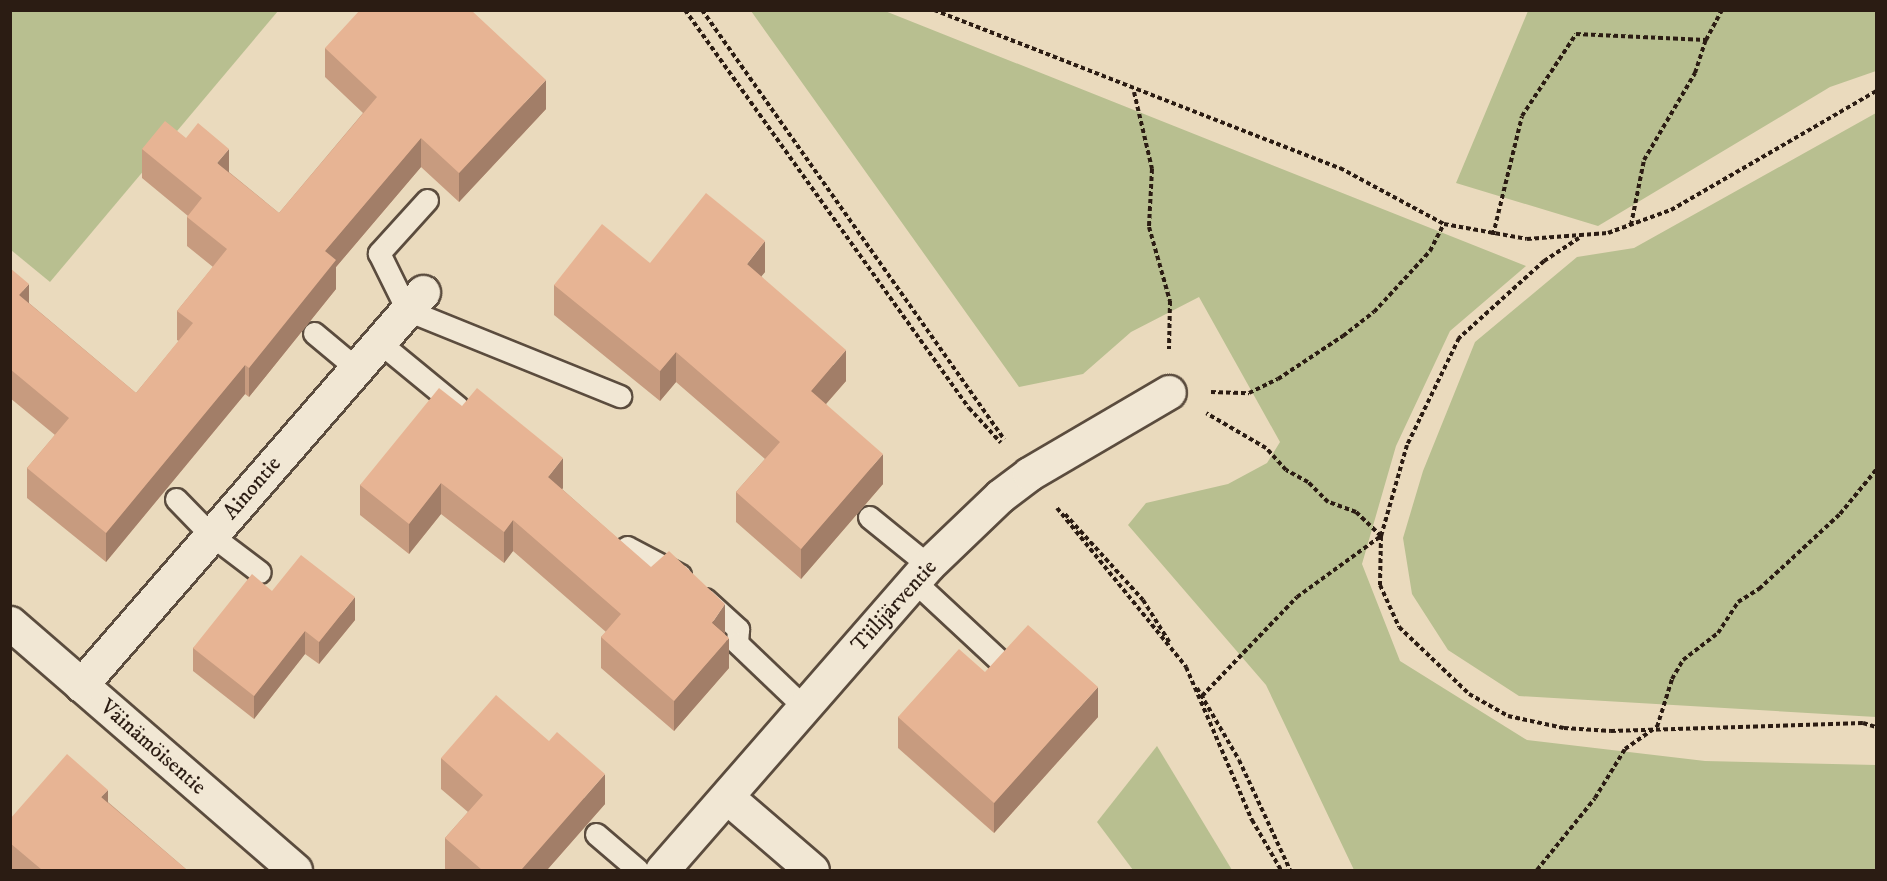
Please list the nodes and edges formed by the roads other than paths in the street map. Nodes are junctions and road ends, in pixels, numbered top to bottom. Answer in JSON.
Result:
{"nodes":[{"id":1,"x":427,"y":200,"type":"dead end"},
{"id":2,"x":415,"y":301,"type":"junction"},
{"id":3,"x":314,"y":333,"type":"dead end"},
{"id":4,"x":379,"y":342,"type":"junction"},
{"id":5,"x":356,"y":368,"type":"junction"},
{"id":6,"x":1169,"y":392,"type":"road end"},
{"id":7,"x":620,"y":396,"type":"dead end"},
{"id":8,"x":458,"y":407,"type":"edge"},
{"id":9,"x":177,"y":499,"type":"dead end"},
{"id":10,"x":870,"y":517,"type":"dead end"},
{"id":11,"x":211,"y":535,"type":"junction"},
{"id":12,"x":627,"y":547,"type":"edge"},
{"id":13,"x":261,"y":572,"type":"dead end"},
{"id":14,"x":921,"y":573,"type":"junction"},
{"id":15,"x":10,"y":623,"type":"edge"},
{"id":16,"x":999,"y":660,"type":"edge"},
{"id":17,"x":81,"y":685,"type":"junction"},
{"id":18,"x":804,"y":707,"type":"junction"},
{"id":19,"x":726,"y":797,"type":"junction"},
{"id":20,"x":596,"y":834,"type":"dead end"},
{"id":21,"x":295,"y":870,"type":"edge"},
{"id":22,"x":639,"y":870,"type":"edge"},
{"id":23,"x":662,"y":870,"type":"edge"},
{"id":24,"x":812,"y":870,"type":"edge"}],
"edges":[{"from":1,"to":2,"type":"lane"},
{"from":2,"to":4,"type":"street","name":"Ainontie"},
{"from":2,"to":7,"type":"lane"},
{"from":3,"to":5,"type":"lane"},
{"from":4,"to":5,"type":"street","name":"Ainontie"},
{"from":4,"to":8,"type":"lane"},
{"from":5,"to":11,"type":"street","name":"Ainontie"},
{"from":6,"to":14,"type":"street","name":"Tiilijärventie"},
{"from":9,"to":11,"type":"lane"},
{"from":10,"to":14,"type":"lane"},
{"from":11,"to":13,"type":"lane"},
{"from":11,"to":17,"type":"street","name":"Ainontie"},
{"from":12,"to":18,"type":"lane"},
{"from":14,"to":16,"type":"lane"},
{"from":14,"to":18,"type":"street","name":"Tiilijärventie"},
{"from":15,"to":17,"type":"street","name":"Väinämöisentie"},
{"from":17,"to":21,"type":"street","name":"Väinämöisentie"},
{"from":18,"to":19,"type":"street","name":"Tiilijärventie"},
{"from":19,"to":23,"type":"street","name":"Tiilijärventie"},
{"from":19,"to":24,"type":"street"},
{"from":20,"to":22,"type":"lane"}]}
